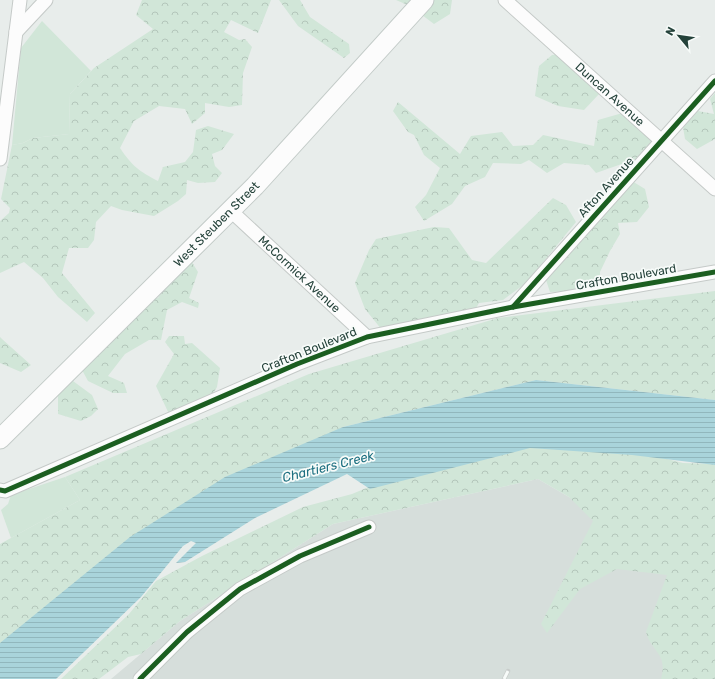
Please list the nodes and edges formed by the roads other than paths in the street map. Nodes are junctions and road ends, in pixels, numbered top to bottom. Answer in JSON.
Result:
{"nodes":[{"id":1,"x":20,"y":0,"type":"edge"},
{"id":2,"x":46,"y":0,"type":"edge"},
{"id":3,"x":424,"y":0,"type":"edge"},
{"id":4,"x":505,"y":0,"type":"edge"},
{"id":5,"x":16,"y":32,"type":"junction"},
{"id":6,"x":715,"y":81,"type":"edge"},
{"id":7,"x":661,"y":141,"type":"junction"},
{"id":8,"x":0,"y":159,"type":"edge"},
{"id":9,"x":715,"y":189,"type":"edge"},
{"id":10,"x":231,"y":211,"type":"junction"},
{"id":11,"x":715,"y":272,"type":"edge"},
{"id":12,"x":513,"y":307,"type":"junction"},
{"id":13,"x":367,"y":337,"type":"junction"},
{"id":14,"x":0,"y":439,"type":"edge"},
{"id":15,"x":0,"y":490,"type":"edge"},
{"id":16,"x":368,"y":526,"type":"dead end"},
{"id":17,"x":140,"y":679,"type":"edge"}],
"edges":[{"from":1,"to":5,"type":"street"},
{"from":2,"to":5,"type":"street"},
{"from":3,"to":10,"type":"main road","name":"West Steuben Street"},
{"from":4,"to":7,"type":"street","name":"Duncan Avenue"},
{"from":5,"to":8,"type":"street"},
{"from":6,"to":7,"type":"street","name":"Afton Avenue"},
{"from":7,"to":9,"type":"street","name":"Duncan Avenue"},
{"from":7,"to":12,"type":"street","name":"Afton Avenue"},
{"from":10,"to":13,"type":"street","name":"McCormick Avenue"},
{"from":10,"to":14,"type":"main road","name":"West Steuben Street"},
{"from":11,"to":12,"type":"street","name":"Crafton Boulevard"},
{"from":12,"to":13,"type":"street","name":"Crafton Boulevard"},
{"from":13,"to":15,"type":"street","name":"Crafton Boulevard"},
{"from":16,"to":17,"type":"street"}]}
